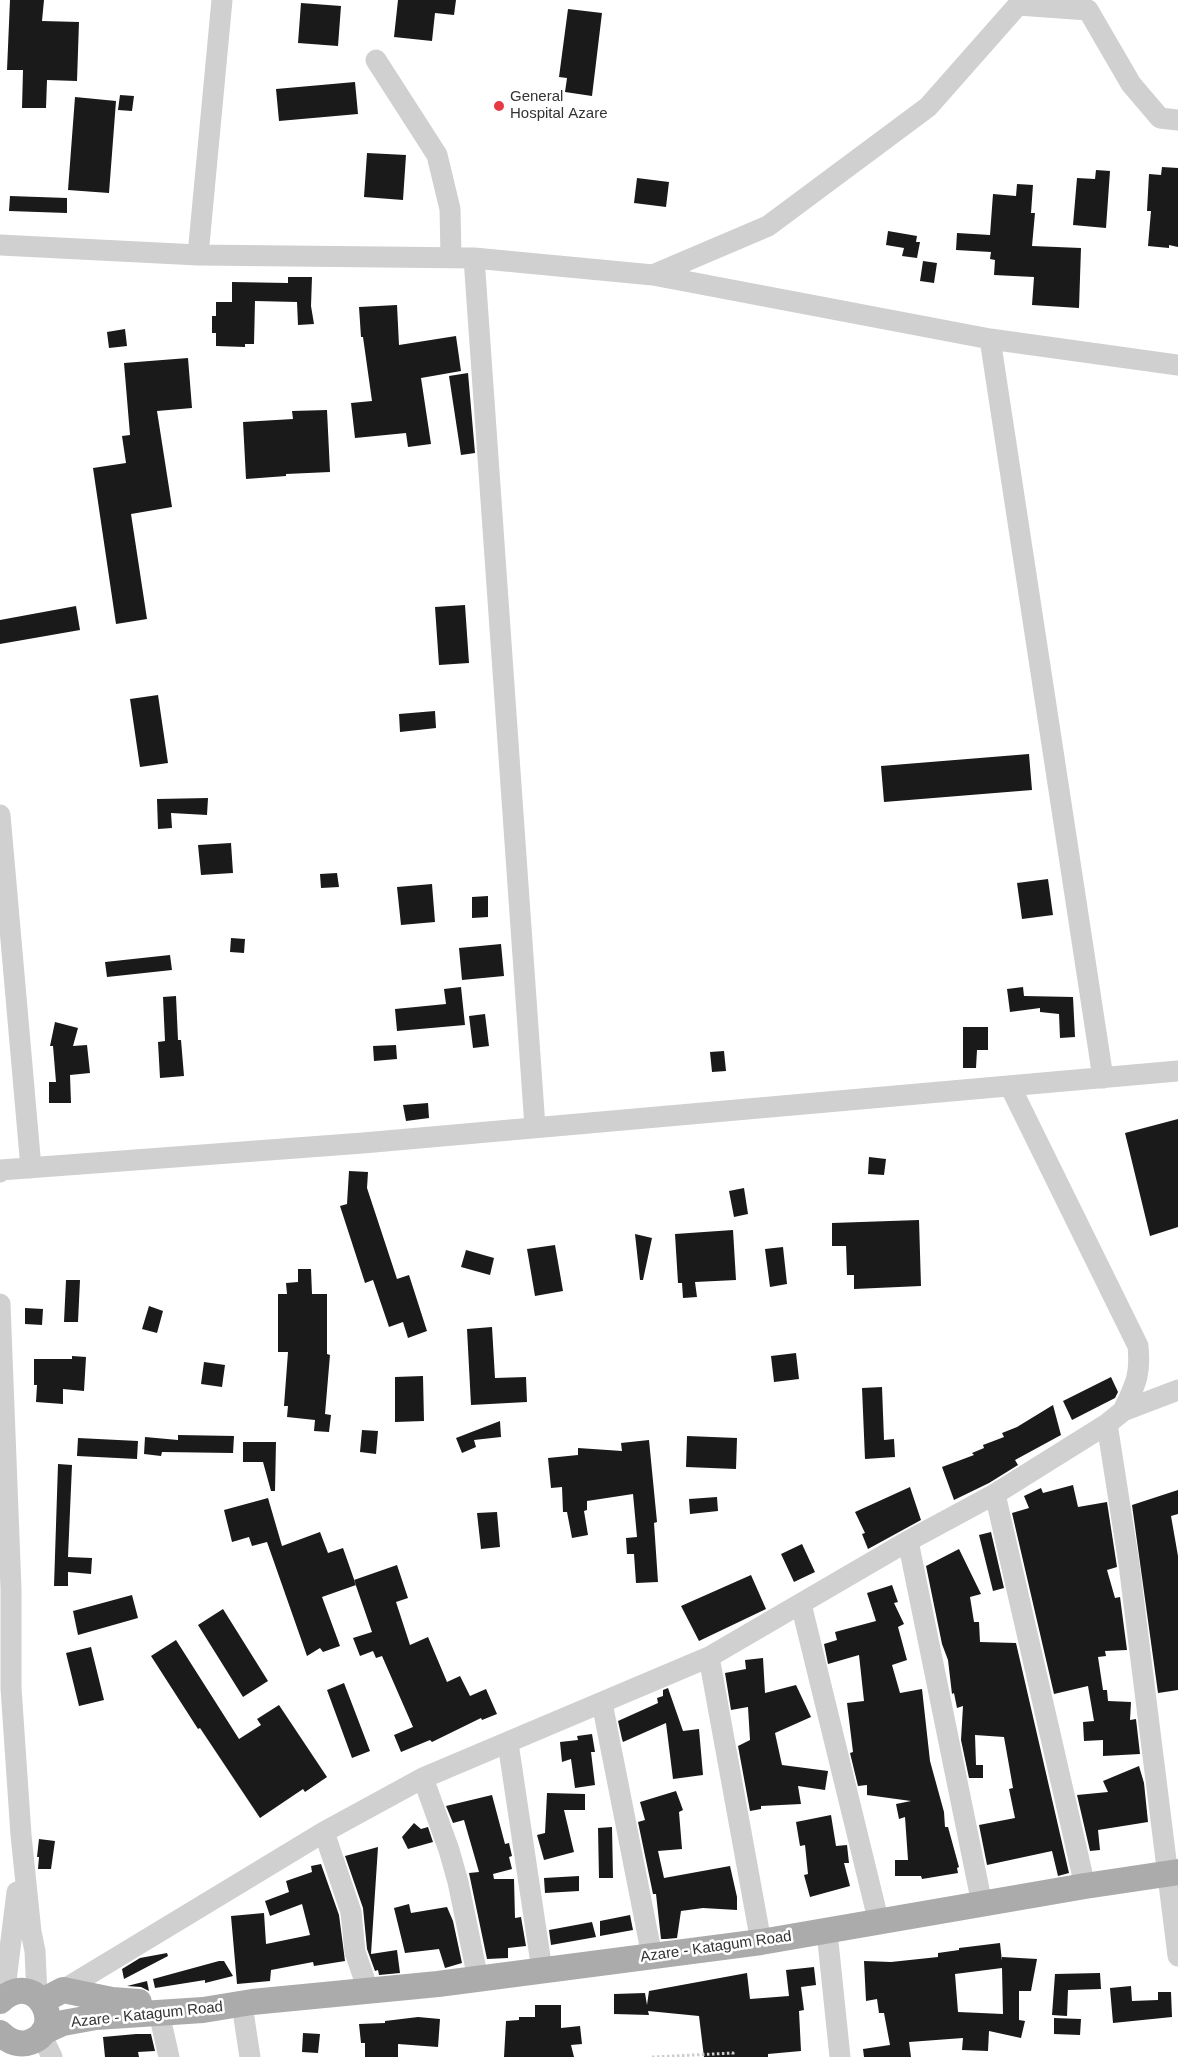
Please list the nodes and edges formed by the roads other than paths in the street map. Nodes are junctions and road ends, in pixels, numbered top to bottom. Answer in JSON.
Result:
{"nodes":[{"id":1,"x":222,"y":0,"type":"edge"},
{"id":2,"x":376,"y":60,"type":"dead end"},
{"id":3,"x":1178,"y":120,"type":"edge"},
{"id":4,"x":0,"y":245,"type":"edge"},
{"id":5,"x":198,"y":254,"type":"junction"},
{"id":6,"x":451,"y":257,"type":"junction"},
{"id":7,"x":474,"y":258,"type":"junction"},
{"id":8,"x":653,"y":275,"type":"junction"},
{"id":9,"x":990,"y":339,"type":"junction"},
{"id":10,"x":1178,"y":365,"type":"edge"},
{"id":11,"x":0,"y":815,"type":"edge"},
{"id":12,"x":1178,"y":1071,"type":"edge"},
{"id":13,"x":1103,"y":1078,"type":"junction"},
{"id":14,"x":1010,"y":1086,"type":"junction"},
{"id":15,"x":535,"y":1128,"type":"junction"},
{"id":16,"x":30,"y":1168,"type":"junction"},
{"id":17,"x":0,"y":1172,"type":"edge"},
{"id":18,"x":0,"y":1304,"type":"edge"},
{"id":19,"x":1137,"y":1380,"type":"junction"},
{"id":20,"x":1178,"y":1390,"type":"edge"},
{"id":21,"x":1147,"y":1402,"type":"junction"},
{"id":22,"x":1115,"y":1417,"type":"junction"},
{"id":23,"x":3,"y":1464,"type":"edge"},
{"id":24,"x":995,"y":1494,"type":"junction"},
{"id":25,"x":908,"y":1541,"type":"junction"},
{"id":26,"x":6,"y":1590,"type":"edge"},
{"id":27,"x":802,"y":1604,"type":"junction"},
{"id":28,"x":709,"y":1657,"type":"junction"},
{"id":29,"x":6,"y":1690,"type":"edge"},
{"id":30,"x":602,"y":1703,"type":"junction"},
{"id":31,"x":508,"y":1743,"type":"junction"},
{"id":32,"x":423,"y":1778,"type":"junction"},
{"id":33,"x":324,"y":1832,"type":"junction"},
{"id":34,"x":21,"y":1835,"type":"junction"},
{"id":35,"x":1173,"y":1873,"type":"edge"},
{"id":36,"x":1085,"y":1886,"type":"junction"},
{"id":37,"x":982,"y":1904,"type":"junction"},
{"id":38,"x":879,"y":1923,"type":"junction"},
{"id":39,"x":827,"y":1932,"type":"junction"},
{"id":40,"x":761,"y":1942,"type":"junction"},
{"id":41,"x":652,"y":1956,"type":"junction"},
{"id":42,"x":1178,"y":1956,"type":"edge"},
{"id":43,"x":542,"y":1970,"type":"junction"},
{"id":44,"x":478,"y":1979,"type":"junction"},
{"id":45,"x":368,"y":1990,"type":"junction"},
{"id":46,"x":47,"y":1996,"type":"junction"},
{"id":47,"x":2,"y":1999,"type":"edge"},
{"id":48,"x":247,"y":2004,"type":"junction"},
{"id":49,"x":159,"y":2013,"type":"junction"},
{"id":50,"x":9,"y":2041,"type":"edge"},
{"id":51,"x":45,"y":2041,"type":"edge"},
{"id":52,"x":168,"y":2057,"type":"edge"},
{"id":53,"x":250,"y":2057,"type":"edge"},
{"id":54,"x":840,"y":2057,"type":"edge"}],
"edges":[{"from":1,"to":5,"type":"street"},
{"from":2,"to":6,"type":"street"},
{"from":3,"to":8,"type":"street"},
{"from":4,"to":5,"type":"street"},
{"from":5,"to":6,"type":"street"},
{"from":6,"to":7,"type":"street"},
{"from":7,"to":8,"type":"street"},
{"from":7,"to":15,"type":"street"},
{"from":8,"to":9,"type":"street"},
{"from":9,"to":10,"type":"street"},
{"from":9,"to":13,"type":"street"},
{"from":11,"to":16,"type":"street"},
{"from":12,"to":13,"type":"street"},
{"from":13,"to":14,"type":"street"},
{"from":14,"to":15,"type":"street"},
{"from":14,"to":19,"type":"street"},
{"from":15,"to":16,"type":"street"},
{"from":16,"to":17,"type":"street"},
{"from":18,"to":23,"type":"street"},
{"from":19,"to":21,"type":"street"},
{"from":19,"to":22,"type":"street"},
{"from":20,"to":21,"type":"street"},
{"from":21,"to":22,"type":"street"},
{"from":22,"to":24,"type":"street"},
{"from":22,"to":35,"type":"street"},
{"from":23,"to":26,"type":"street"},
{"from":24,"to":25,"type":"street"},
{"from":24,"to":36,"type":"street"},
{"from":25,"to":27,"type":"street"},
{"from":25,"to":37,"type":"street"},
{"from":26,"to":29,"type":"street"},
{"from":27,"to":28,"type":"street"},
{"from":27,"to":38,"type":"street"},
{"from":28,"to":30,"type":"street"},
{"from":28,"to":40,"type":"street"},
{"from":29,"to":34,"type":"street"},
{"from":30,"to":31,"type":"street"},
{"from":30,"to":41,"type":"street"},
{"from":31,"to":32,"type":"street"},
{"from":31,"to":43,"type":"street"},
{"from":32,"to":33,"type":"street"},
{"from":32,"to":44,"type":"street"},
{"from":33,"to":45,"type":"street"},
{"from":33,"to":46,"type":"street"},
{"from":34,"to":46,"type":"street"},
{"from":34,"to":47,"type":"street"},
{"from":35,"to":36,"type":"main road","name":"Azare - Katagum Road"},
{"from":35,"to":42,"type":"street"},
{"from":36,"to":37,"type":"main road","name":"Azare - Katagum Road"},
{"from":37,"to":38,"type":"main road","name":"Azare - Katagum Road"},
{"from":38,"to":39,"type":"main road","name":"Azare - Katagum Road"},
{"from":39,"to":40,"type":"main road","name":"Azare - Katagum Road"},
{"from":39,"to":54,"type":"street"},
{"from":40,"to":41,"type":"main road","name":"Azare - Katagum Road"},
{"from":41,"to":43,"type":"main road","name":"Azare - Katagum Road"},
{"from":43,"to":44,"type":"main road","name":"Azare - Katagum Road"},
{"from":44,"to":45,"type":"main road","name":"Azare - Katagum Road"},
{"from":45,"to":48,"type":"main road","name":"Azare - Katagum Road"},
{"from":46,"to":47,"type":"main road","name":"Azare - Katagum Road"},
{"from":46,"to":48,"type":"main road","name":"Azare - Katagum Road"},
{"from":46,"to":51,"type":"main road"},
{"from":48,"to":49,"type":"main road","name":"Azare - Katagum Road"},
{"from":48,"to":53,"type":"street"},
{"from":49,"to":51,"type":"main road","name":"Azare - Katagum Road"},
{"from":49,"to":52,"type":"street"},
{"from":50,"to":51,"type":"main road","name":"Azare - Katagum Road"}]}
